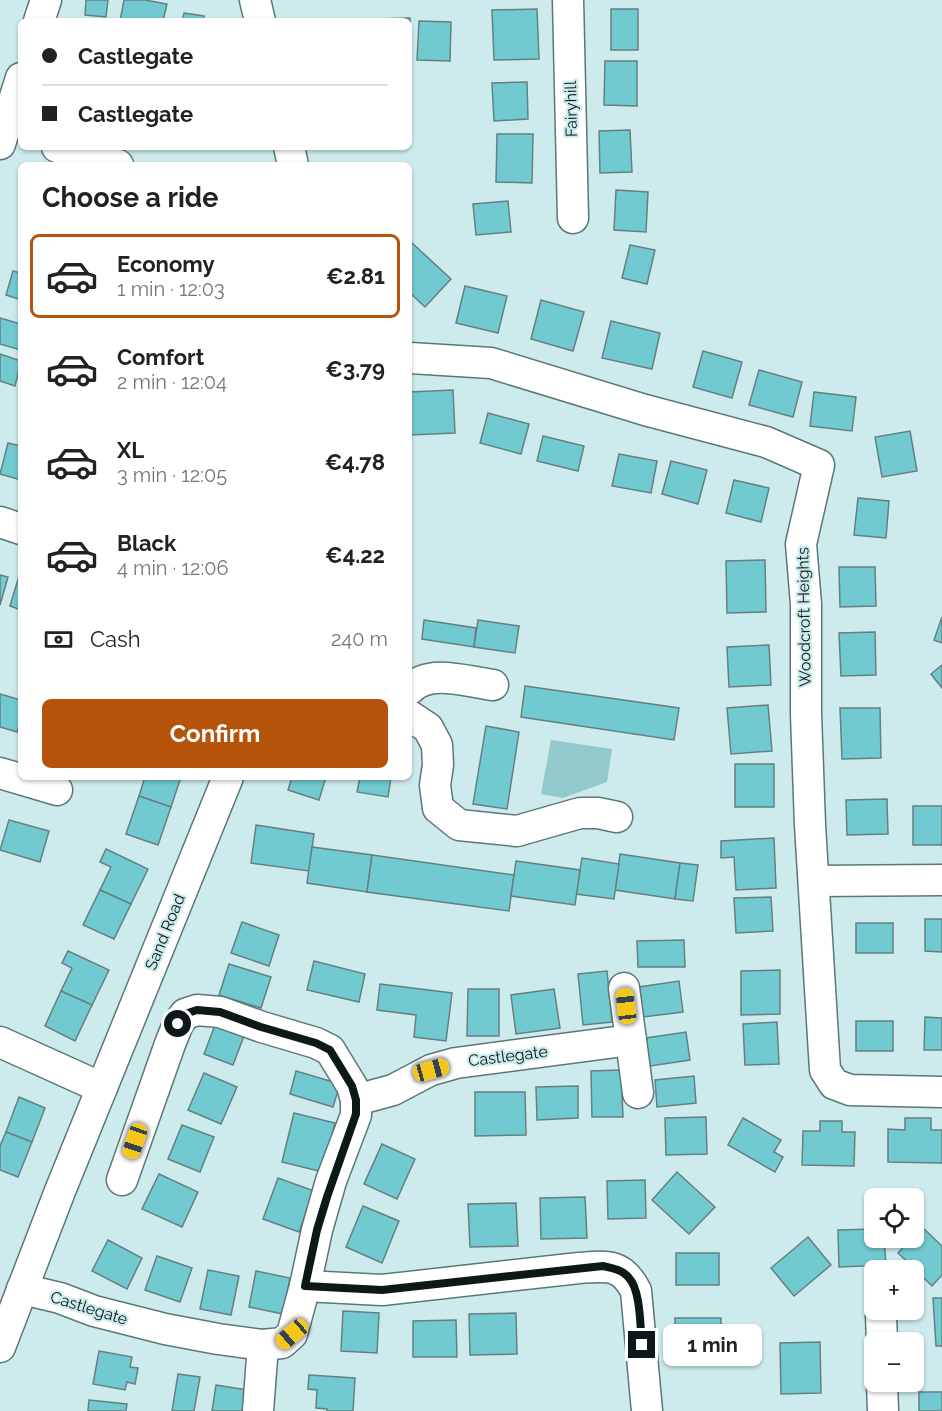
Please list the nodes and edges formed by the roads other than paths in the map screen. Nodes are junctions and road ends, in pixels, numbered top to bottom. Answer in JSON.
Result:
{"nodes":[{"id":1,"x":46,"y":0,"type":"edge"},
{"id":2,"x":255,"y":0,"type":"edge"},
{"id":3,"x":568,"y":0,"type":"edge"},
{"id":4,"x":40,"y":18,"type":"edge"},
{"id":5,"x":259,"y":18,"type":"edge"},
{"id":6,"x":18,"y":92,"type":"edge"},
{"id":7,"x":8,"y":137,"type":"edge"},
{"id":8,"x":67,"y":150,"type":"edge"},
{"id":9,"x":108,"y":162,"type":"edge"},
{"id":10,"x":573,"y":218,"type":"dead end"},
{"id":11,"x":412,"y":358,"type":"edge"},
{"id":12,"x":0,"y":522,"type":"edge"},
{"id":13,"x":18,"y":527,"type":"edge"},
{"id":14,"x":493,"y":685,"type":"dead end"},
{"id":15,"x":412,"y":687,"type":"edge"},
{"id":16,"x":412,"y":717,"type":"edge"},
{"id":17,"x":0,"y":773,"type":"edge"},
{"id":18,"x":18,"y":778,"type":"edge"},
{"id":19,"x":23,"y":780,"type":"edge"},
{"id":20,"x":227,"y":780,"type":"edge"},
{"id":21,"x":57,"y":790,"type":"dead end"},
{"id":22,"x":617,"y":817,"type":"dead end"},
{"id":23,"x":942,"y":880,"type":"edge"},
{"id":24,"x":814,"y":881,"type":"junction"},
{"id":25,"x":624,"y":988,"type":"dead end"},
{"id":26,"x":631,"y":1040,"type":"junction"},
{"id":27,"x":0,"y":1042,"type":"edge"},
{"id":28,"x":102,"y":1088,"type":"junction"},
{"id":29,"x":942,"y":1092,"type":"edge"},
{"id":30,"x":638,"y":1093,"type":"dead end"},
{"id":31,"x":356,"y":1100,"type":"junction"},
{"id":32,"x":122,"y":1180,"type":"dead end"},
{"id":33,"x":305,"y":1286,"type":"junction"},
{"id":34,"x":22,"y":1289,"type":"junction"},
{"id":35,"x":263,"y":1345,"type":"junction"},
{"id":36,"x":0,"y":1347,"type":"edge"},
{"id":37,"x":882,"y":1392,"type":"edge"},
{"id":38,"x":258,"y":1411,"type":"edge"},
{"id":39,"x":647,"y":1411,"type":"edge"},
{"id":40,"x":883,"y":1411,"type":"edge"}],
"edges":[{"from":1,"to":4,"type":"street"},
{"from":2,"to":5,"type":"street"},
{"from":3,"to":10,"type":"street","name":"Fairyhill"},
{"from":6,"to":7,"type":"street"},
{"from":8,"to":9,"type":"street"},
{"from":11,"to":24,"type":"street","name":"Woodcroft Heights"},
{"from":12,"to":13,"type":"street"},
{"from":14,"to":15,"type":"street"},
{"from":16,"to":22,"type":"street"},
{"from":17,"to":18,"type":"street"},
{"from":19,"to":21,"type":"street"},
{"from":20,"to":28,"type":"street","name":"Sand Road"},
{"from":23,"to":24,"type":"street"},
{"from":24,"to":29,"type":"street","name":"Woodcroft Heights"},
{"from":25,"to":26,"type":"street"},
{"from":26,"to":30,"type":"street"},
{"from":26,"to":31,"type":"street","name":"Castlegate"},
{"from":27,"to":28,"type":"street"},
{"from":28,"to":34,"type":"street","name":"Sand Road"},
{"from":31,"to":32,"type":"street"},
{"from":31,"to":33,"type":"street","name":"Castlegate"},
{"from":33,"to":35,"type":"street","name":"Castlegate"},
{"from":33,"to":39,"type":"street"},
{"from":34,"to":35,"type":"street","name":"Castlegate"},
{"from":34,"to":36,"type":"street","name":"Sand Road"},
{"from":35,"to":38,"type":"street"},
{"from":37,"to":40,"type":"street"}]}
